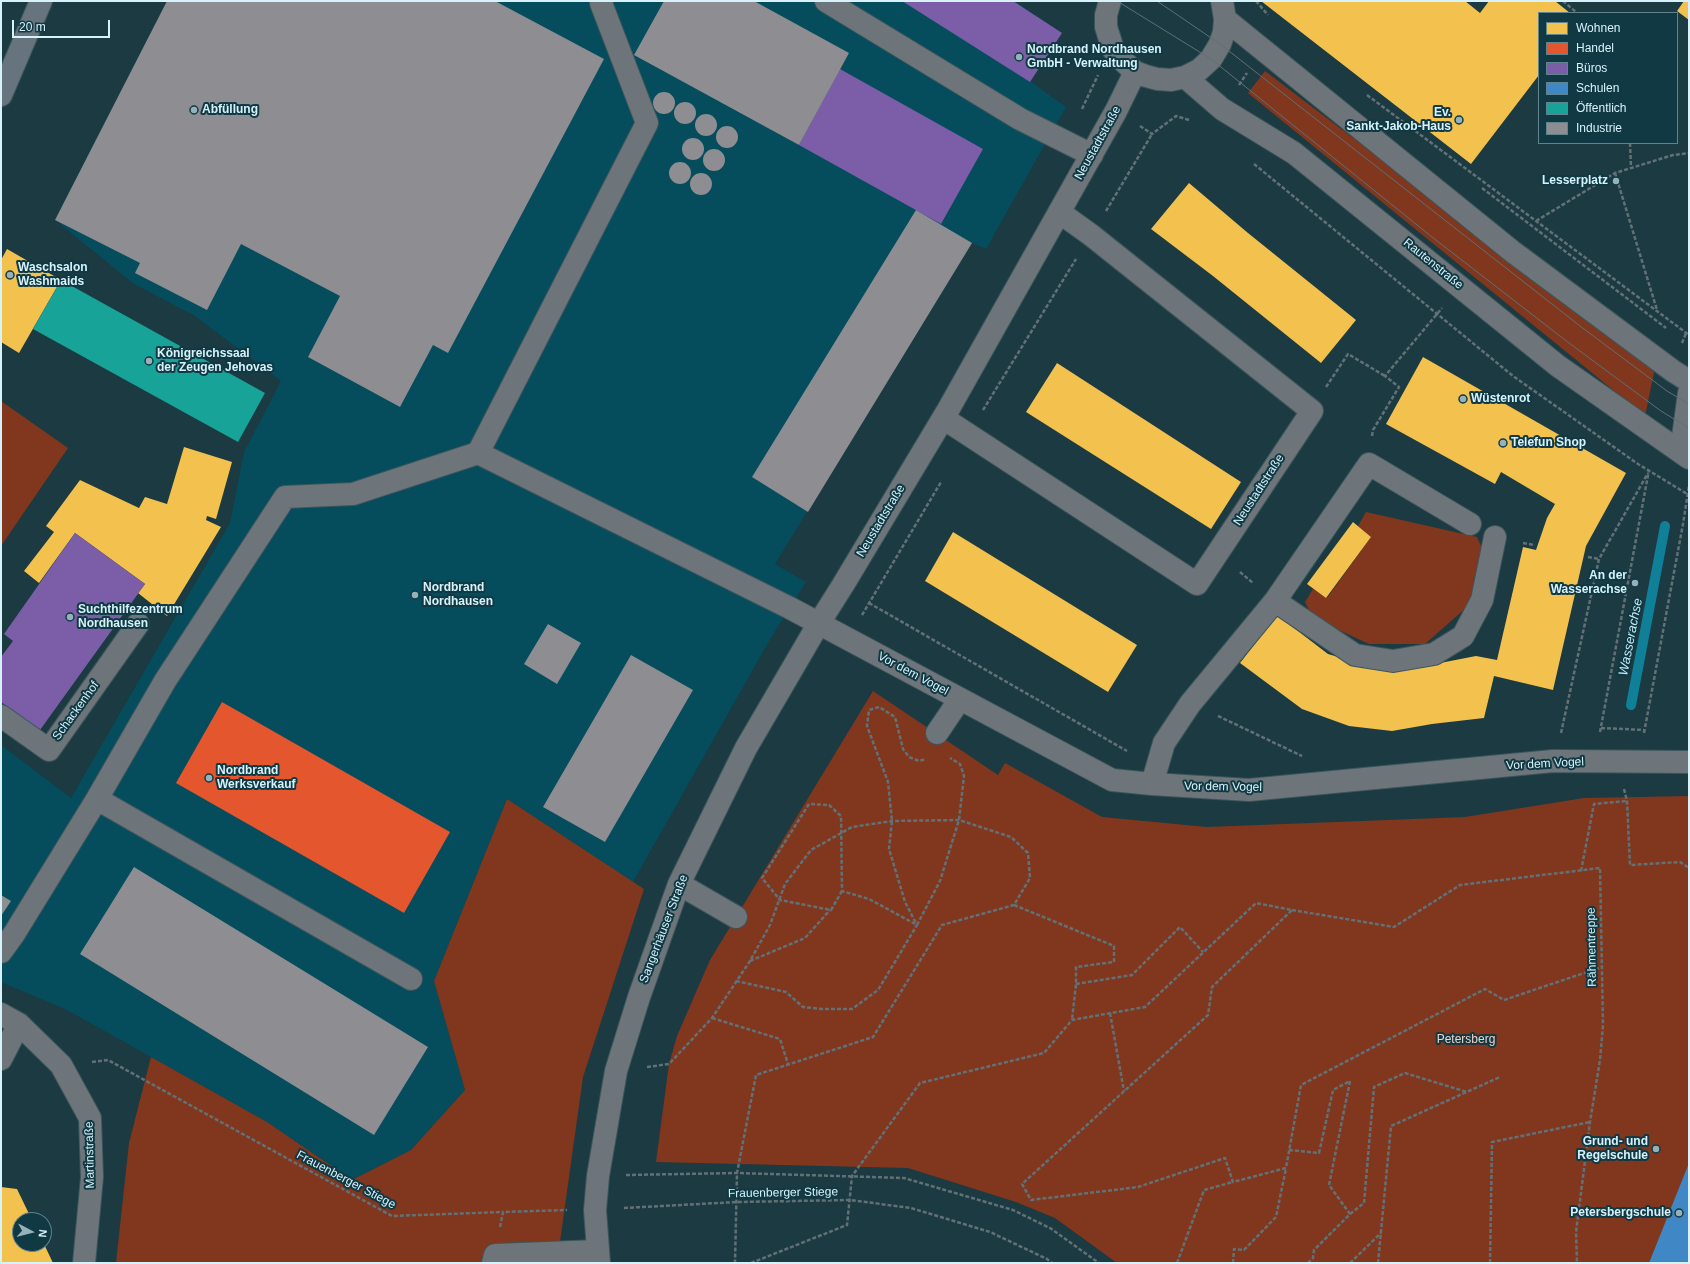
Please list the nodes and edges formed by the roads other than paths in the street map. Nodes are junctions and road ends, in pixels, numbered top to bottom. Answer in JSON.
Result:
{"nodes":[{"id":1,"x":41,"y":1,"type":"edge"},
{"id":2,"x":826,"y":1,"type":"edge"},
{"id":3,"x":1110,"y":1,"type":"edge"},
{"id":4,"x":600,"y":2,"type":"edge"},
{"id":5,"x":1223,"y":10,"type":"edge"},
{"id":6,"x":1136,"y":72,"type":"junction"},
{"id":7,"x":1185,"y":77,"type":"junction"},
{"id":8,"x":1,"y":93,"type":"edge"},
{"id":9,"x":1092,"y":155,"type":"junction"},
{"id":10,"x":1059,"y":212,"type":"junction"},
{"id":11,"x":1689,"y":380,"type":"edge"},
{"id":12,"x":1689,"y":393,"type":"edge"},
{"id":13,"x":943,"y":418,"type":"junction"},
{"id":14,"x":478,"y":453,"type":"junction"},
{"id":15,"x":1685,"y":455,"type":"edge"},
{"id":16,"x":1470,"y":524,"type":"dead end"},
{"id":17,"x":1495,"y":537,"type":"dead end"},
{"id":18,"x":1275,"y":601,"type":"junction"},
{"id":19,"x":819,"y":623,"type":"junction"},
{"id":20,"x":138,"y":624,"type":"dead end"},
{"id":21,"x":960,"y":699,"type":"junction"},
{"id":22,"x":1,"y":716,"type":"edge"},
{"id":23,"x":936,"y":733,"type":"dead end"},
{"id":24,"x":1689,"y":762,"type":"edge"},
{"id":25,"x":1154,"y":776,"type":"junction"},
{"id":26,"x":97,"y":799,"type":"junction"},
{"id":27,"x":679,"y":884,"type":"junction"},
{"id":28,"x":736,"y":917,"type":"dead end"},
{"id":29,"x":1,"y":952,"type":"edge"},
{"id":30,"x":411,"y":979,"type":"dead end"},
{"id":31,"x":10,"y":1019,"type":"edge"},
{"id":32,"x":1,"y":1059,"type":"edge"},
{"id":33,"x":599,"y":1257,"type":"edge"},
{"id":34,"x":494,"y":1259,"type":"edge"},
{"id":35,"x":84,"y":1263,"type":"edge"}],
"edges":[{"from":1,"to":8,"type":"main road"},
{"from":2,"to":9,"type":"street"},
{"from":3,"to":6,"type":"street"},
{"from":4,"to":14,"type":"street"},
{"from":5,"to":7,"type":"street"},
{"from":5,"to":11,"type":"street"},
{"from":6,"to":7,"type":"street"},
{"from":6,"to":9,"type":"street","name":"Neustadtstraße"},
{"from":7,"to":15,"type":"street","name":"Rautenstraße"},
{"from":9,"to":10,"type":"street","name":"Neustadtstraße"},
{"from":10,"to":13,"type":"street","name":"Neustadtstraße"},
{"from":10,"to":13,"type":"street","name":"Neustadtstraße"},
{"from":12,"to":15,"type":"street","name":"Rautenstraße"},
{"from":13,"to":19,"type":"street","name":"Neustadtstraße"},
{"from":14,"to":19,"type":"street","name":"Vor dem Vogel"},
{"from":14,"to":26,"type":"street"},
{"from":16,"to":18,"type":"street"},
{"from":17,"to":18,"type":"street"},
{"from":18,"to":25,"type":"street"},
{"from":19,"to":21,"type":"street","name":"Vor dem Vogel"},
{"from":19,"to":27,"type":"street","name":"Sangerhäuser Straße"},
{"from":20,"to":22,"type":"street","name":"Schackenhof"},
{"from":21,"to":23,"type":"street"},
{"from":21,"to":25,"type":"street","name":"Vor dem Vogel"},
{"from":24,"to":25,"type":"street","name":"Vor dem Vogel"},
{"from":26,"to":29,"type":"street"},
{"from":26,"to":30,"type":"street"},
{"from":27,"to":28,"type":"street"},
{"from":27,"to":33,"type":"street","name":"Sangerhäuser Straße"},
{"from":31,"to":32,"type":"street"},
{"from":31,"to":35,"type":"street","name":"Martinstraße"},
{"from":33,"to":34,"type":"street"}]}
